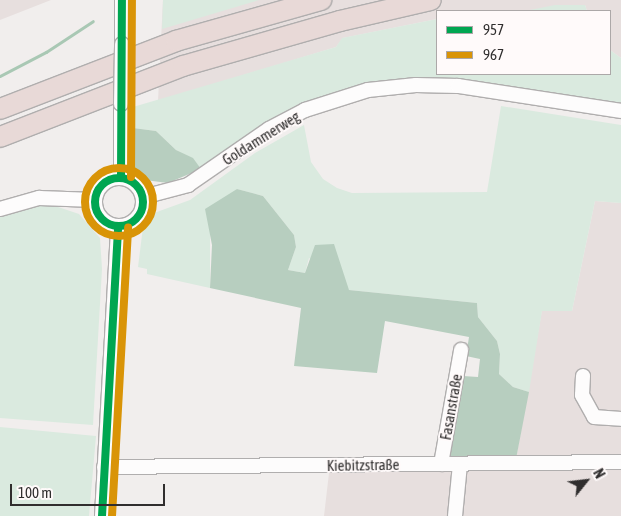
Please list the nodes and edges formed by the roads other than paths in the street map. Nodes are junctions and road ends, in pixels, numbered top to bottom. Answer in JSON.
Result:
{"nodes":[{"id":1,"x":122,"y":0,"type":"edge"},
{"id":2,"x":321,"y":0,"type":"edge"},
{"id":3,"x":431,"y":0,"type":"edge"},
{"id":4,"x":0,"y":109,"type":"edge"},
{"id":5,"x":621,"y":111,"type":"edge"},
{"id":6,"x":0,"y":137,"type":"edge"},
{"id":7,"x":121,"y":177,"type":"junction"},
{"id":8,"x":143,"y":197,"type":"junction"},
{"id":9,"x":95,"y":200,"type":"junction"},
{"id":10,"x":0,"y":209,"type":"edge"},
{"id":11,"x":118,"y":226,"type":"junction"},
{"id":12,"x":462,"y":350,"type":"dead end"},
{"id":13,"x":583,"y":376,"type":"dead end"},
{"id":14,"x":621,"y":419,"type":"edge"},
{"id":15,"x":621,"y":462,"type":"edge"},
{"id":16,"x":441,"y":464,"type":"junction"},
{"id":17,"x":460,"y":464,"type":"junction"},
{"id":18,"x":104,"y":467,"type":"junction"},
{"id":19,"x":102,"y":516,"type":"edge"},
{"id":20,"x":455,"y":516,"type":"edge"}],
"edges":[{"from":1,"to":7,"type":"street","bridge":true},
{"from":2,"to":4,"type":"highway"},
{"from":3,"to":6,"type":"highway"},
{"from":5,"to":8,"type":"street","name":"Goldammerweg"},
{"from":7,"to":8,"type":"street"},
{"from":7,"to":9,"type":"street"},
{"from":8,"to":11,"type":"street"},
{"from":9,"to":10,"type":"street"},
{"from":9,"to":11,"type":"street"},
{"from":11,"to":18,"type":"street"},
{"from":12,"to":16,"type":"street","name":"Fasanstraße"},
{"from":13,"to":14,"type":"street"},
{"from":15,"to":17,"type":"street","name":"Kiebitzstraße"},
{"from":16,"to":17,"type":"street","name":"Kiebitzstraße"},
{"from":16,"to":18,"type":"street","name":"Kiebitzstraße"},
{"from":17,"to":20,"type":"street"},
{"from":18,"to":19,"type":"street"}]}
